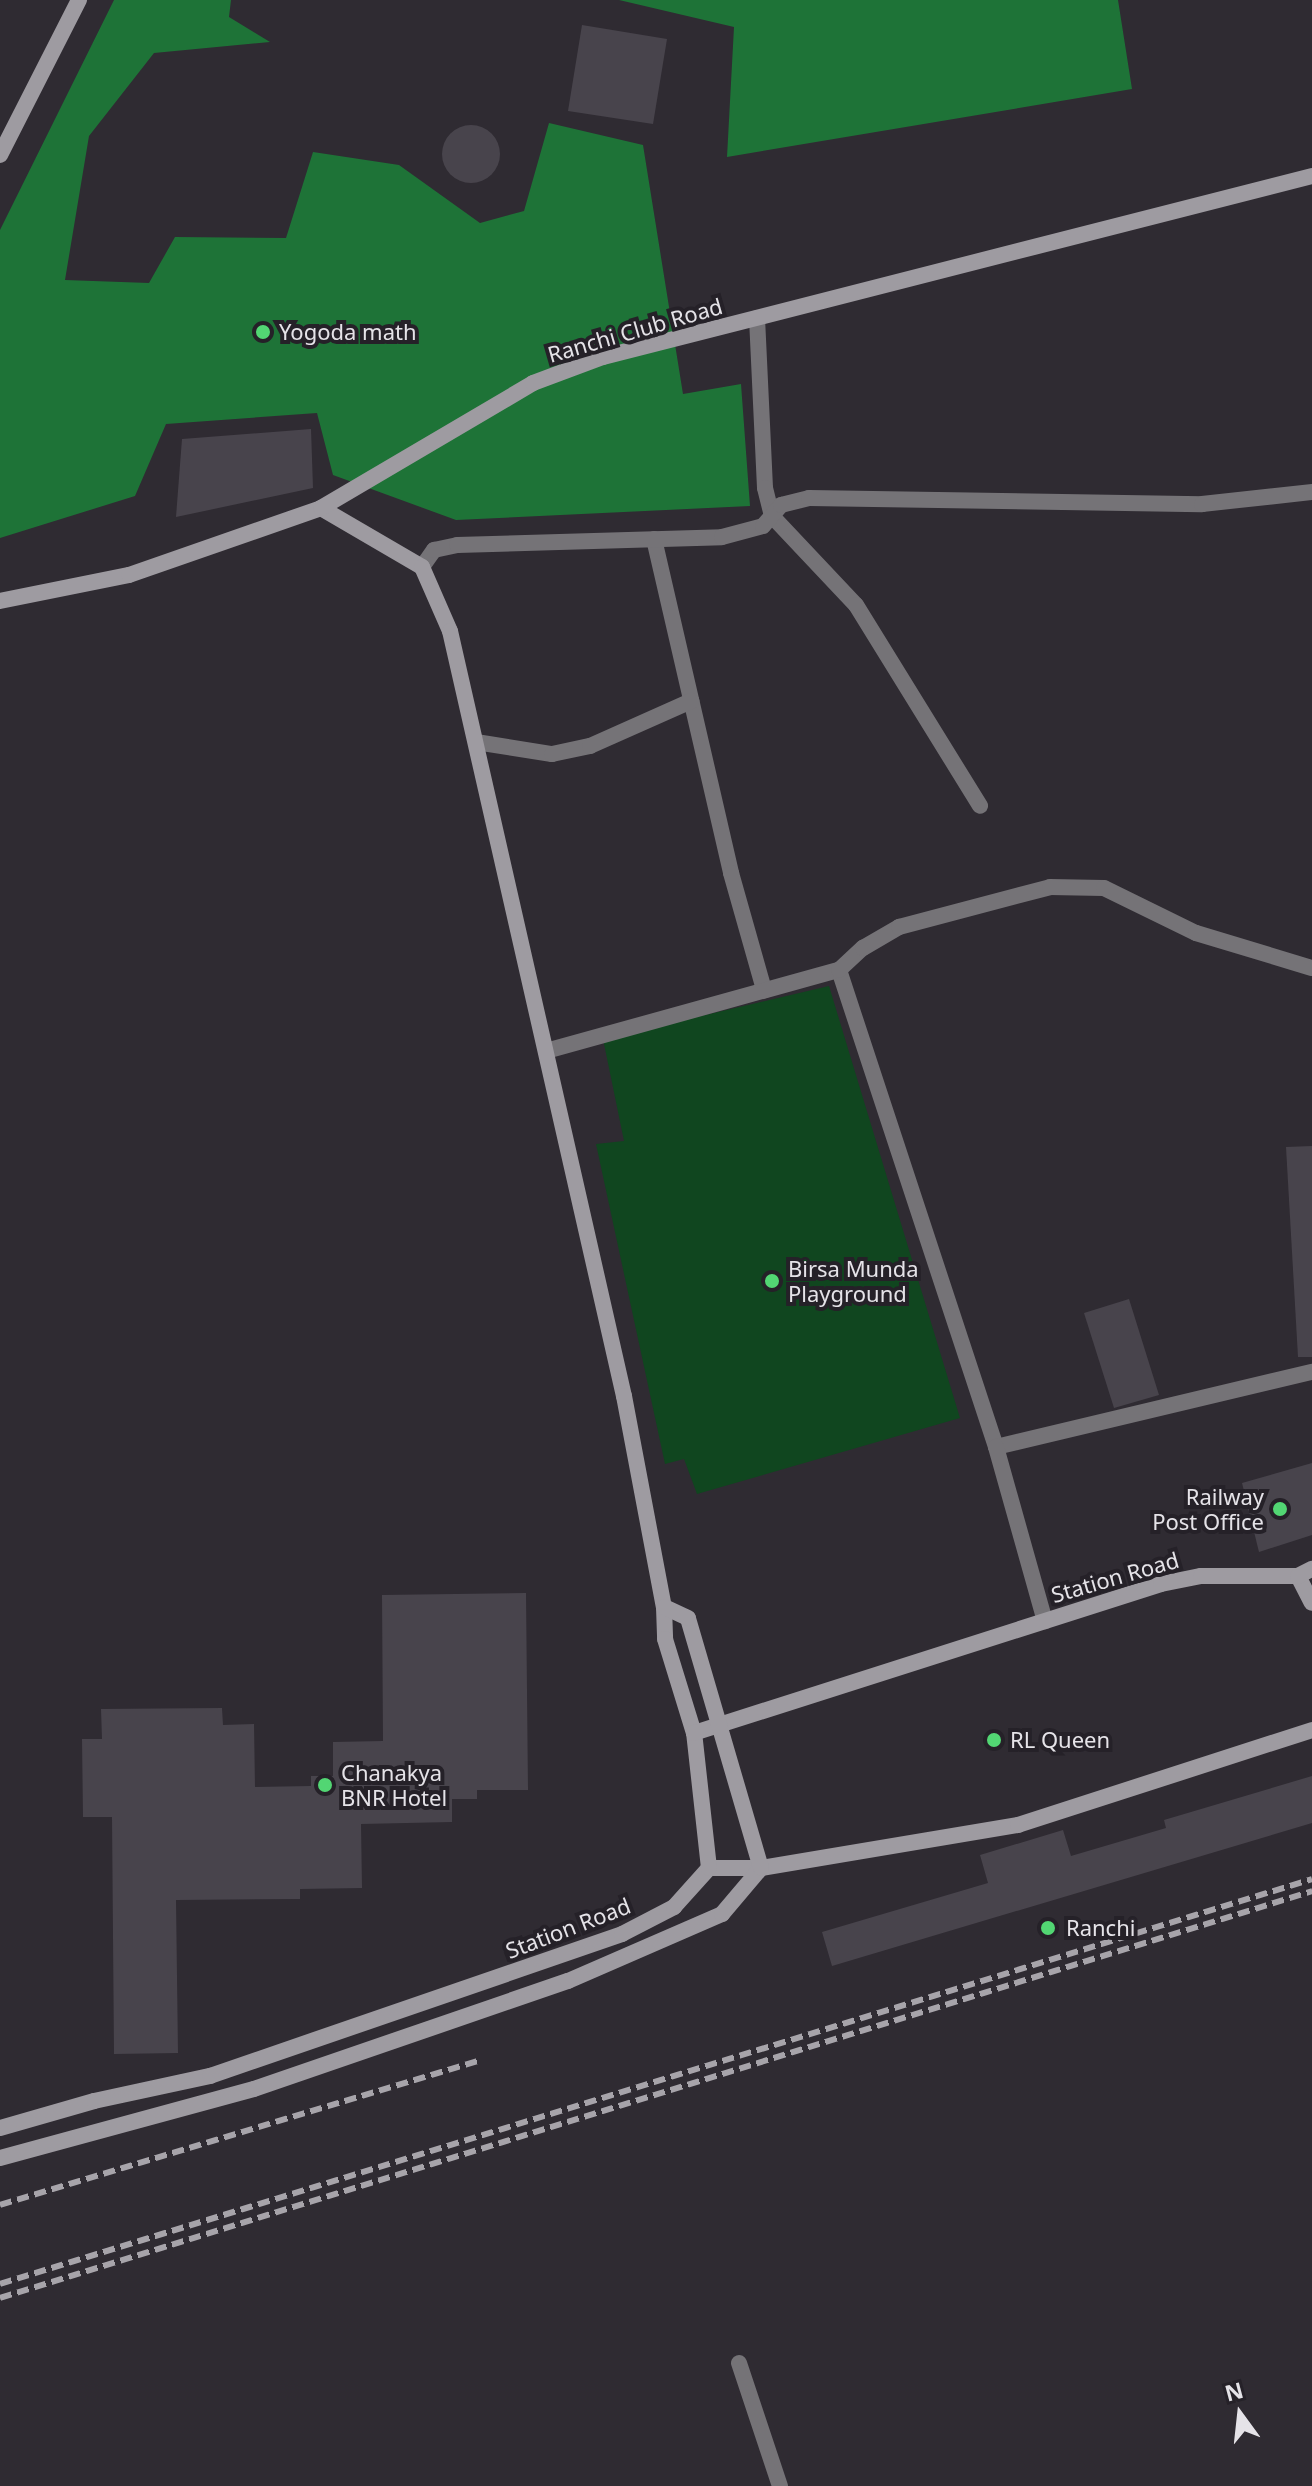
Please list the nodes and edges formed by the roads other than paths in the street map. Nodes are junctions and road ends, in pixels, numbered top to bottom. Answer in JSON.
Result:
{"nodes":[{"id":1,"x":79,"y":0,"type":"edge"},
{"id":2,"x":0,"y":155,"type":"edge"},
{"id":3,"x":1312,"y":176,"type":"edge"},
{"id":4,"x":757,"y":318,"type":"junction"},
{"id":5,"x":1312,"y":492,"type":"edge"},
{"id":6,"x":321,"y":508,"type":"junction"},
{"id":7,"x":772,"y":516,"type":"junction"},
{"id":8,"x":654,"y":539,"type":"junction"},
{"id":9,"x":422,"y":567,"type":"junction"},
{"id":10,"x":0,"y":601,"type":"edge"},
{"id":11,"x":691,"y":701,"type":"junction"},
{"id":12,"x":476,"y":742,"type":"junction"},
{"id":13,"x":980,"y":806,"type":"dead end"},
{"id":14,"x":1312,"y":968,"type":"edge"},
{"id":15,"x":839,"y":970,"type":"junction"},
{"id":16,"x":764,"y":990,"type":"junction"},
{"id":17,"x":546,"y":1051,"type":"junction"},
{"id":18,"x":1312,"y":1372,"type":"edge"},
{"id":19,"x":996,"y":1447,"type":"junction"},
{"id":20,"x":1305,"y":1572,"type":"edge"},
{"id":21,"x":1312,"y":1603,"type":"edge"},
{"id":22,"x":664,"y":1607,"type":"junction"},
{"id":23,"x":1045,"y":1621,"type":"junction"},
{"id":24,"x":721,"y":1725,"type":"junction"},
{"id":25,"x":1312,"y":1730,"type":"edge"},
{"id":26,"x":694,"y":1733,"type":"junction"},
{"id":27,"x":709,"y":1868,"type":"junction"},
{"id":28,"x":761,"y":1868,"type":"junction"},
{"id":29,"x":0,"y":2128,"type":"edge"},
{"id":30,"x":0,"y":2158,"type":"edge"},
{"id":31,"x":739,"y":2363,"type":"dead end"},
{"id":32,"x":780,"y":2486,"type":"edge"}],
"edges":[{"from":1,"to":2,"type":"street"},
{"from":3,"to":4,"type":"street","name":"Ranchi Club Road"},
{"from":4,"to":6,"type":"street","name":"Ranchi Club Road"},
{"from":4,"to":7,"type":"street"},
{"from":5,"to":7,"type":"street"},
{"from":6,"to":9,"type":"street"},
{"from":6,"to":10,"type":"street","name":"Ranchi Club Road"},
{"from":7,"to":8,"type":"street"},
{"from":7,"to":13,"type":"street"},
{"from":8,"to":9,"type":"street"},
{"from":8,"to":11,"type":"street"},
{"from":9,"to":12,"type":"street"},
{"from":11,"to":12,"type":"street"},
{"from":11,"to":16,"type":"street"},
{"from":12,"to":17,"type":"street"},
{"from":14,"to":15,"type":"street"},
{"from":15,"to":16,"type":"street"},
{"from":15,"to":19,"type":"street"},
{"from":16,"to":17,"type":"street"},
{"from":17,"to":22,"type":"street"},
{"from":18,"to":19,"type":"street"},
{"from":19,"to":23,"type":"street"},
{"from":20,"to":21,"type":"street"},
{"from":20,"to":23,"type":"street","name":"Station Road"},
{"from":22,"to":24,"type":"street"},
{"from":22,"to":26,"type":"street"},
{"from":23,"to":24,"type":"street","name":"Station Road"},
{"from":24,"to":26,"type":"street","name":"Station Road"},
{"from":24,"to":28,"type":"street"},
{"from":25,"to":28,"type":"street"},
{"from":26,"to":27,"type":"street"},
{"from":27,"to":28,"type":"street"},
{"from":27,"to":29,"type":"street","name":"Station Road"},
{"from":28,"to":30,"type":"street"},
{"from":31,"to":32,"type":"street"}]}
